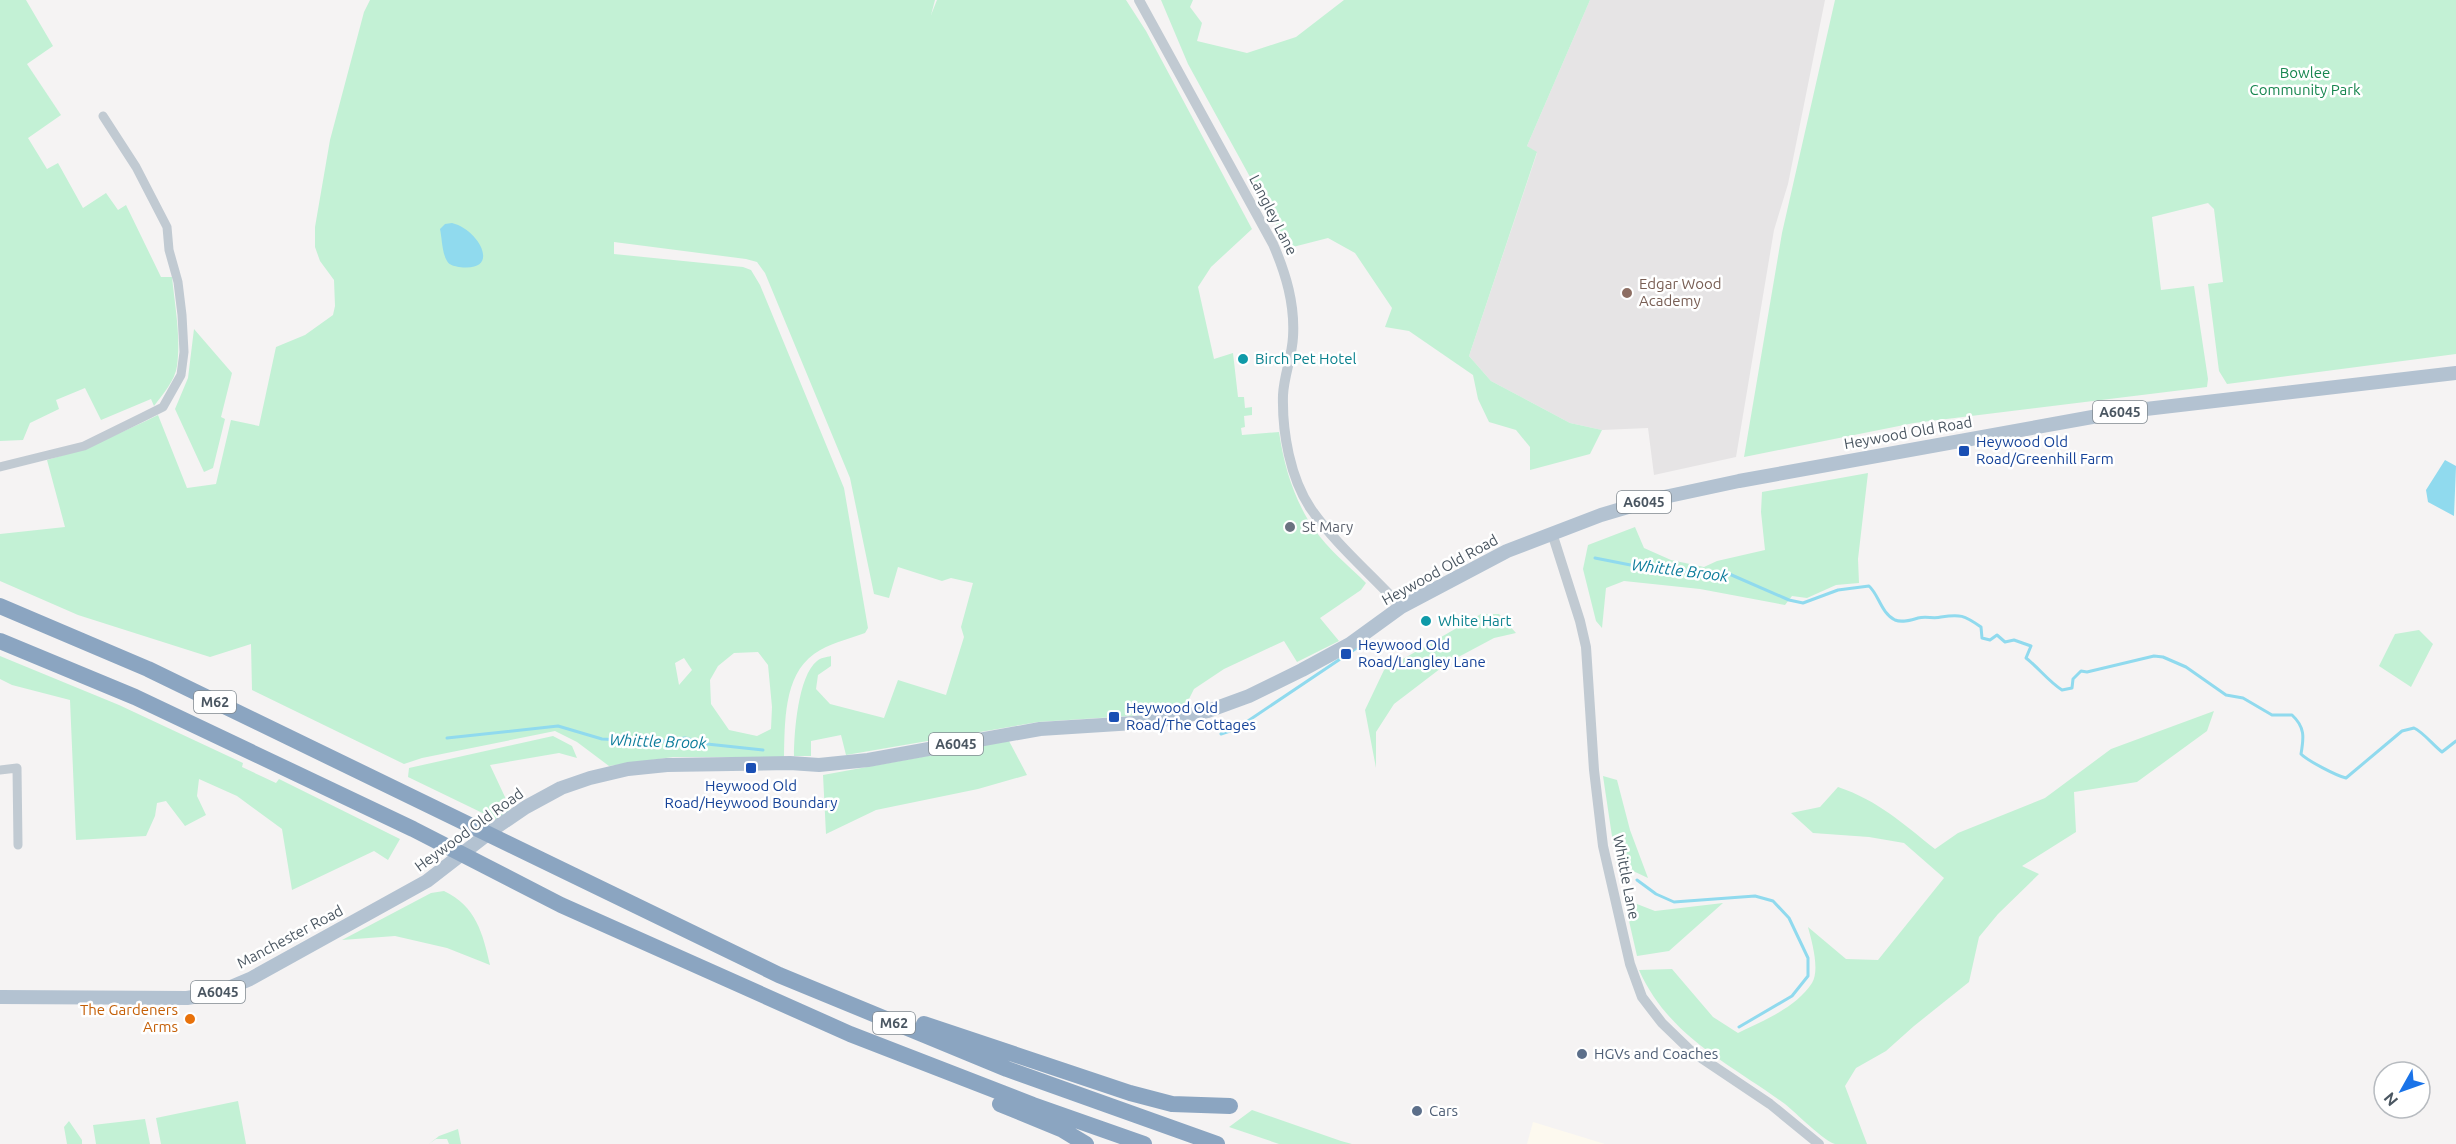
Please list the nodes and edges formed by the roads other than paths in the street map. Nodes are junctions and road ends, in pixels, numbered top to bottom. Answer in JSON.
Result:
{"nodes":[{"id":1,"x":1139,"y":0,"type":"edge"},
{"id":2,"x":103,"y":116,"type":"dead end"},
{"id":3,"x":2456,"y":373,"type":"edge"},
{"id":4,"x":0,"y":467,"type":"edge"},
{"id":5,"x":1552,"y":533,"type":"junction"},
{"id":6,"x":0,"y":606,"type":"edge"},
{"id":7,"x":1401,"y":607,"type":"junction"},
{"id":8,"x":0,"y":641,"type":"edge"},
{"id":9,"x":0,"y":770,"type":"edge"},
{"id":10,"x":18,"y":845,"type":"dead end"},
{"id":11,"x":411,"y":890,"type":"joint"},
{"id":12,"x":778,"y":975,"type":"junction"},
{"id":13,"x":0,"y":997,"type":"edge"},
{"id":14,"x":850,"y":1034,"type":"junction"},
{"id":15,"x":1230,"y":1106,"type":"dead end"},
{"id":16,"x":1086,"y":1144,"type":"edge"},
{"id":17,"x":1144,"y":1144,"type":"edge"},
{"id":18,"x":1217,"y":1144,"type":"edge"},
{"id":19,"x":1819,"y":1144,"type":"edge"}],
"edges":[{"from":1,"to":7,"type":"street","name":"Langley Lane"},
{"from":2,"to":4,"type":"street"},
{"from":3,"to":5,"type":"main road","name":"Heywood Old Road","number":"A6045"},
{"from":5,"to":7,"type":"main road","name":"Heywood Old Road","number":"A6045"},
{"from":5,"to":19,"type":"street","name":"Whittle Lane"},
{"from":6,"to":12,"type":"highway","number":"M62"},
{"from":7,"to":11,"type":"main road","name":"Heywood Old Road","number":"A6045"},
{"from":8,"to":14,"type":"highway","number":"M62"},
{"from":9,"to":10,"type":"street"},
{"from":11,"to":13,"type":"main road","name":"Manchester Road","number":"A6045"},
{"from":12,"to":15,"type":"highway","number":"M62"},
{"from":12,"to":18,"type":"highway","number":"M62"},
{"from":14,"to":16,"type":"highway","number":"M62"},
{"from":14,"to":17,"type":"highway","number":"M62"}]}
